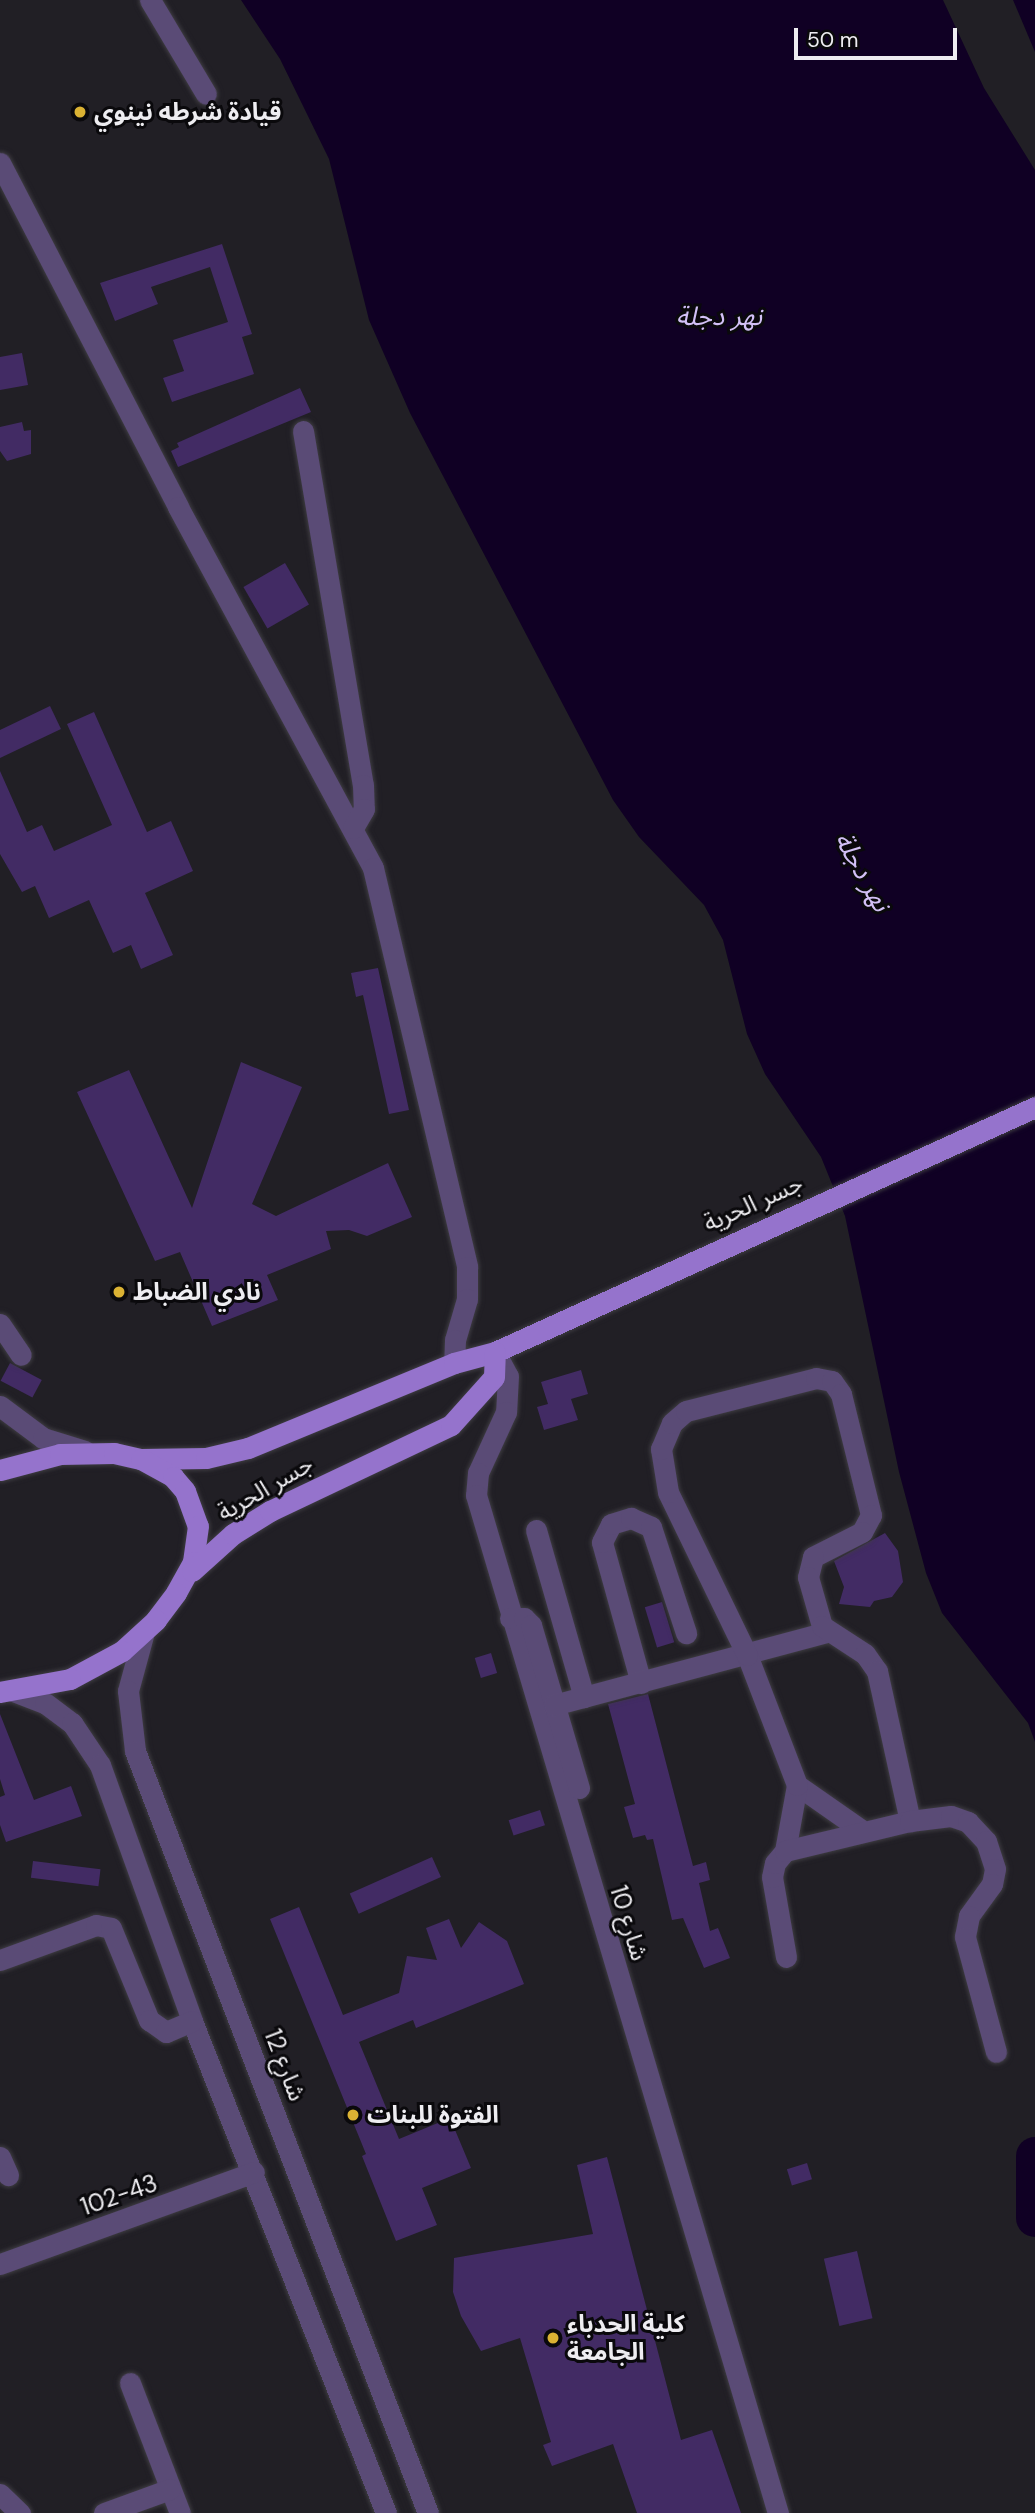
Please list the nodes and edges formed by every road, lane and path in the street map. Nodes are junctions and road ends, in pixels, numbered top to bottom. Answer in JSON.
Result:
{"nodes":[{"id":1,"x":150,"y":0,"type":"edge"},
{"id":2,"x":206,"y":94,"type":"dead end"},
{"id":3,"x":0,"y":163,"type":"edge"},
{"id":4,"x":303,"y":430,"type":"dead end"},
{"id":5,"x":353,"y":828,"type":"junction"},
{"id":6,"x":1035,"y":1107,"type":"edge"},
{"id":7,"x":0,"y":1324,"type":"edge"},
{"id":8,"x":495,"y":1352,"type":"junction"},
{"id":9,"x":21,"y":1354,"type":"dead end"},
{"id":10,"x":454,"y":1363,"type":"junction"},
{"id":11,"x":0,"y":1406,"type":"edge"},
{"id":12,"x":87,"y":1452,"type":"junction"},
{"id":13,"x":141,"y":1459,"type":"junction"},
{"id":14,"x":0,"y":1470,"type":"edge"},
{"id":15,"x":536,"y":1530,"type":"dead end"},
{"id":16,"x":184,"y":1578,"type":"junction"},
{"id":17,"x":510,"y":1618,"type":"junction"},
{"id":18,"x":144,"y":1632,"type":"junction"},
{"id":19,"x":827,"y":1632,"type":"junction"},
{"id":20,"x":686,"y":1633,"type":"dead end"},
{"id":21,"x":747,"y":1655,"type":"junction"},
{"id":22,"x":641,"y":1683,"type":"junction"},
{"id":23,"x":7,"y":1692,"type":"edge"},
{"id":24,"x":584,"y":1697,"type":"junction"},
{"id":25,"x":554,"y":1705,"type":"junction"},
{"id":26,"x":797,"y":1785,"type":"junction"},
{"id":27,"x":579,"y":1788,"type":"dead end"},
{"id":28,"x":911,"y":1821,"type":"junction"},
{"id":29,"x":863,"y":1831,"type":"junction"},
{"id":30,"x":785,"y":1852,"type":"junction"},
{"id":31,"x":786,"y":1957,"type":"dead end"},
{"id":32,"x":0,"y":1960,"type":"edge"},
{"id":33,"x":192,"y":2021,"type":"junction"},
{"id":34,"x":996,"y":2052,"type":"dead end"},
{"id":35,"x":254,"y":2172,"type":"junction"},
{"id":36,"x":0,"y":2264,"type":"edge"},
{"id":37,"x":130,"y":2383,"type":"dead end"},
{"id":38,"x":390,"y":2415,"type":"junction"},
{"id":39,"x":355,"y":2430,"type":"junction"},
{"id":40,"x":170,"y":2489,"type":"junction"},
{"id":41,"x":0,"y":2494,"type":"edge"},
{"id":42,"x":20,"y":2513,"type":"edge"},
{"id":43,"x":104,"y":2513,"type":"edge"},
{"id":44,"x":180,"y":2513,"type":"edge"},
{"id":45,"x":386,"y":2513,"type":"edge"},
{"id":46,"x":428,"y":2513,"type":"edge"},
{"id":47,"x":778,"y":2513,"type":"edge"}],
"edges":[{"from":1,"to":2,"type":"street"},
{"from":3,"to":5,"type":"street"},
{"from":4,"to":5,"type":"street"},
{"from":5,"to":10,"type":"street"},
{"from":6,"to":8,"type":"main road","name":"جسر الحرية"},
{"from":7,"to":9,"type":"street"},
{"from":8,"to":10,"type":"main road","name":"جسر الحرية"},
{"from":8,"to":16,"type":"main road","name":"جسر الحرية"},
{"from":8,"to":17,"type":"street","name":"شارع 10"},
{"from":10,"to":13,"type":"main road","name":"جسر الحرية"},
{"from":11,"to":12,"type":"street"},
{"from":12,"to":13,"type":"main road"},
{"from":12,"to":14,"type":"main road"},
{"from":13,"to":16,"type":"main road"},
{"from":15,"to":24,"type":"street"},
{"from":16,"to":18,"type":"main road"},
{"from":17,"to":25,"type":"street"},
{"from":17,"to":47,"type":"street","name":"شارع 10"},
{"from":18,"to":23,"type":"main road"},
{"from":18,"to":38,"type":"street","name":"شارع 12"},
{"from":19,"to":21,"type":"street"},
{"from":19,"to":21,"type":"street"},
{"from":19,"to":28,"type":"street"},
{"from":20,"to":22,"type":"street"},
{"from":21,"to":22,"type":"street"},
{"from":21,"to":26,"type":"street"},
{"from":22,"to":24,"type":"street"},
{"from":23,"to":33,"type":"street"},
{"from":24,"to":25,"type":"street"},
{"from":25,"to":27,"type":"street"},
{"from":26,"to":29,"type":"street"},
{"from":26,"to":30,"type":"street"},
{"from":28,"to":29,"type":"street"},
{"from":28,"to":34,"type":"street"},
{"from":29,"to":30,"type":"street"},
{"from":30,"to":31,"type":"street"},
{"from":32,"to":33,"type":"street"},
{"from":33,"to":35,"type":"street"},
{"from":35,"to":36,"type":"street","name":"102-43"},
{"from":35,"to":39,"type":"street"},
{"from":37,"to":40,"type":"street"},
{"from":38,"to":39,"type":"street"},
{"from":38,"to":46,"type":"street","name":"شارع 12"},
{"from":39,"to":45,"type":"street"},
{"from":40,"to":43,"type":"street"},
{"from":40,"to":44,"type":"street"},
{"from":41,"to":42,"type":"street"}]}
